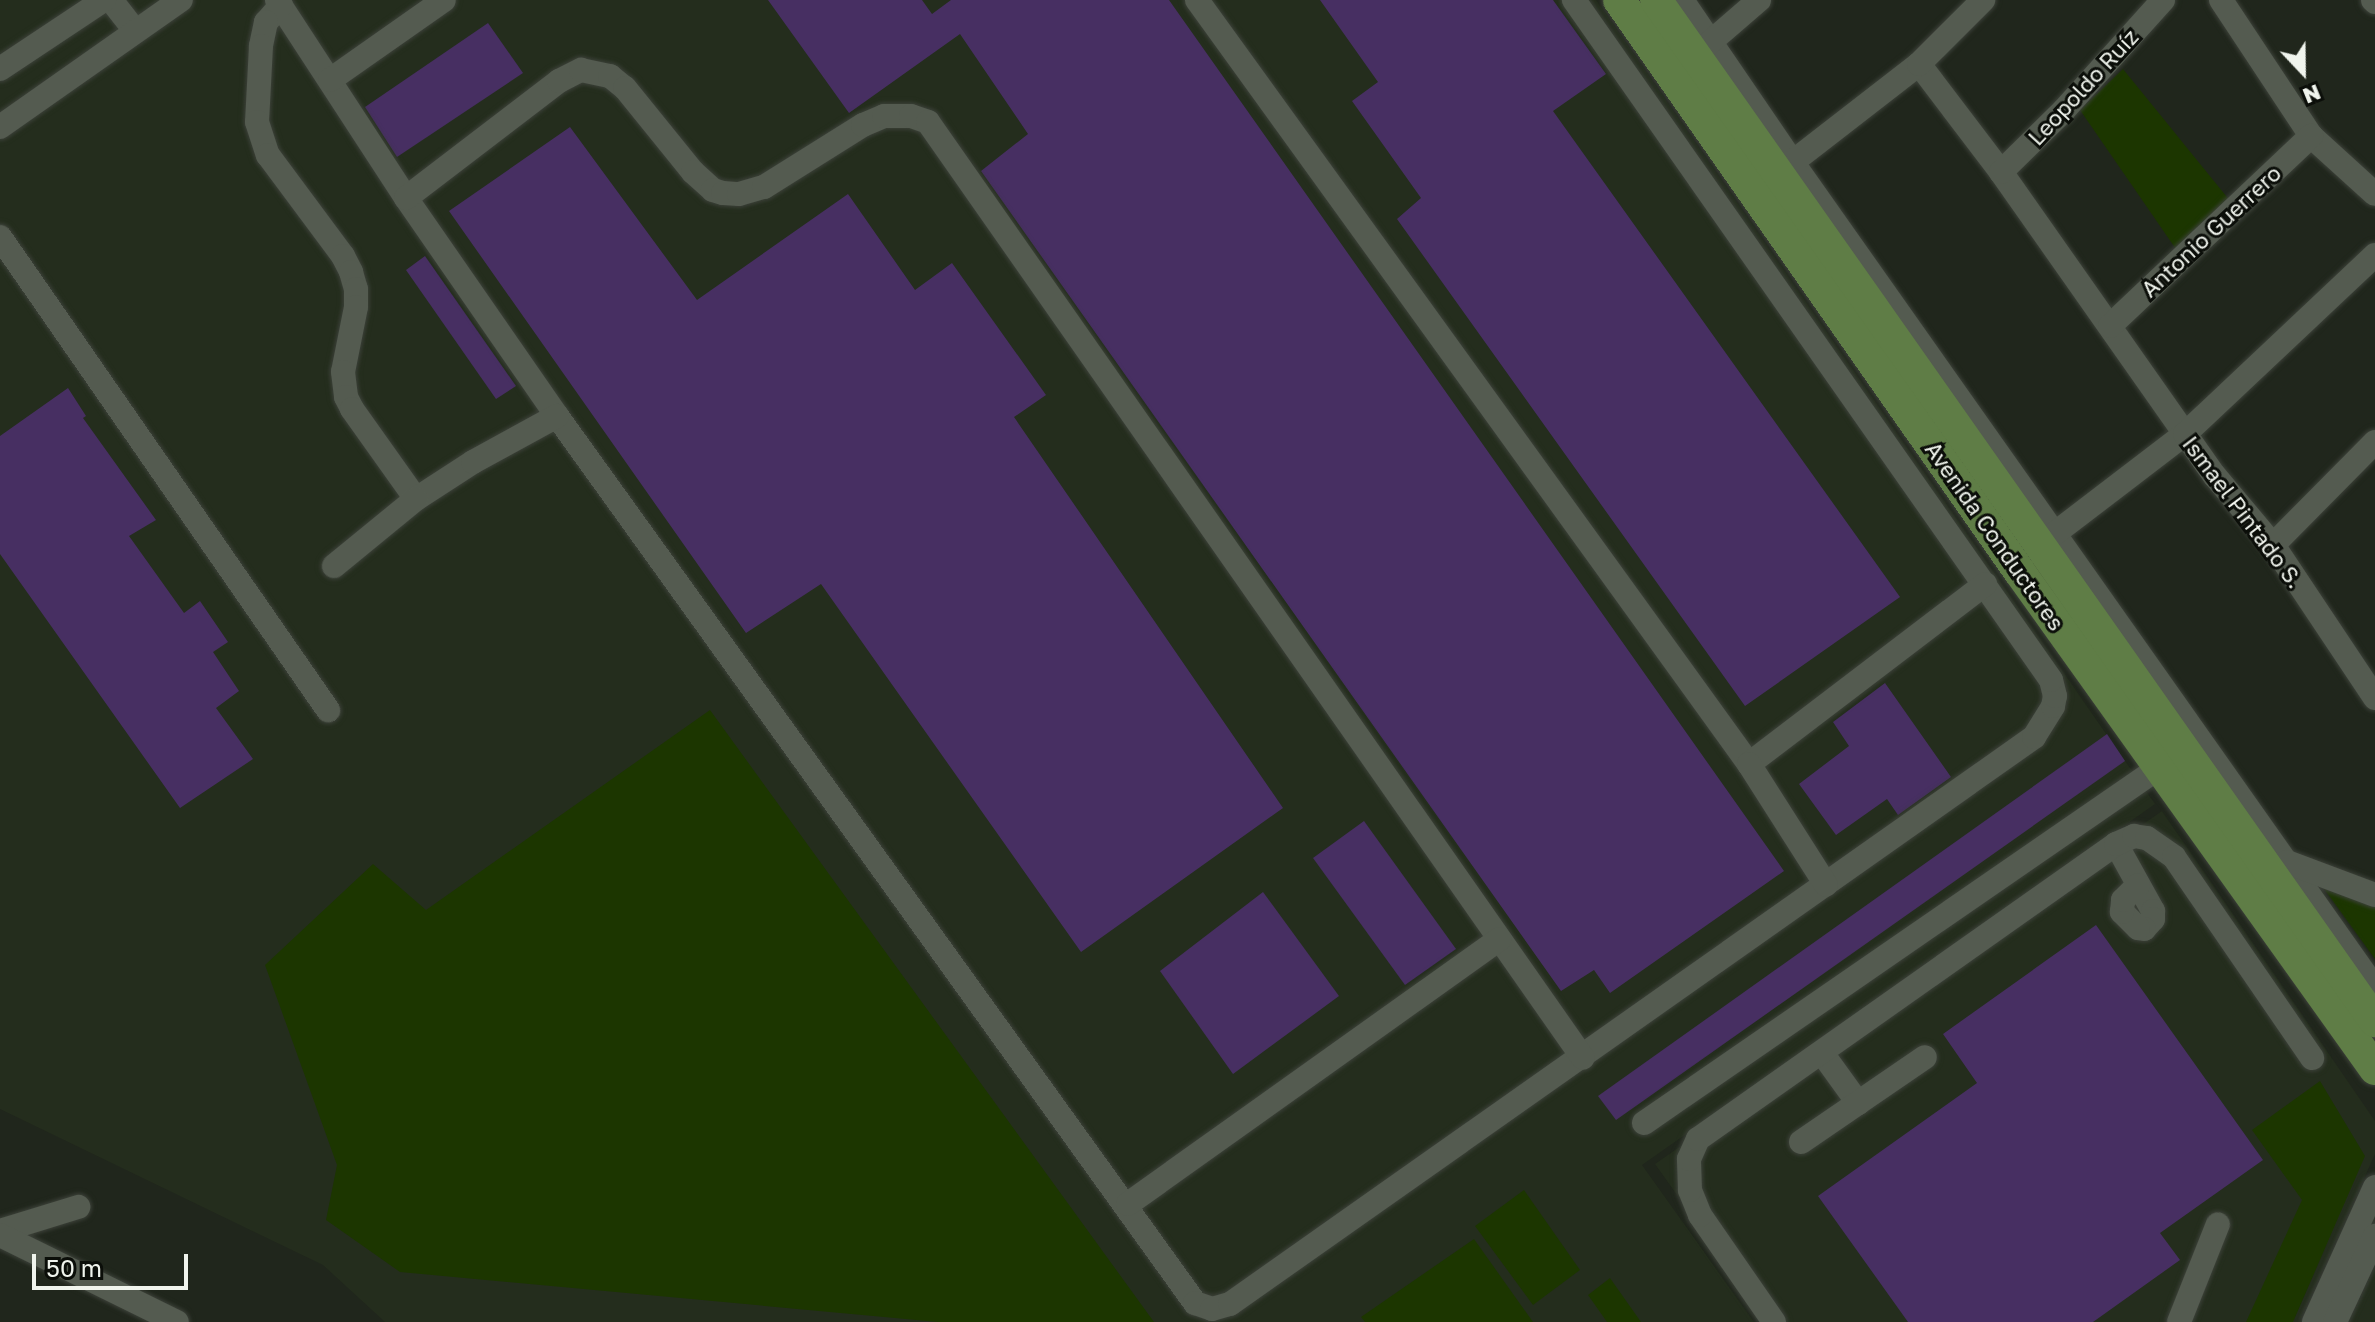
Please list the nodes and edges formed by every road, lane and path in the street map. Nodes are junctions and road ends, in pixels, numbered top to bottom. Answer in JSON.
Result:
{"nodes":[{"id":1,"x":104,"y":0,"type":"edge"},
{"id":2,"x":111,"y":0,"type":"edge"},
{"id":3,"x":181,"y":0,"type":"edge"},
{"id":4,"x":444,"y":0,"type":"edge"},
{"id":5,"x":1197,"y":0,"type":"edge"},
{"id":6,"x":1574,"y":0,"type":"edge"},
{"id":7,"x":1619,"y":0,"type":"edge"},
{"id":8,"x":1656,"y":0,"type":"edge"},
{"id":9,"x":1682,"y":0,"type":"edge"},
{"id":10,"x":1759,"y":0,"type":"edge"},
{"id":11,"x":1983,"y":0,"type":"edge"},
{"id":12,"x":2163,"y":0,"type":"edge"},
{"id":13,"x":2221,"y":0,"type":"edge"},
{"id":14,"x":279,"y":2,"type":"edge"},
{"id":15,"x":135,"y":31,"type":"junction"},
{"id":16,"x":1703,"y":48,"type":"junction"},
{"id":17,"x":1919,"y":64,"type":"junction"},
{"id":18,"x":0,"y":69,"type":"edge"},
{"id":19,"x":330,"y":80,"type":"junction"},
{"id":20,"x":0,"y":127,"type":"edge"},
{"id":21,"x":2311,"y":136,"type":"junction"},
{"id":22,"x":1785,"y":168,"type":"junction"},
{"id":23,"x":2001,"y":172,"type":"junction"},
{"id":24,"x":2375,"y":194,"type":"edge"},
{"id":25,"x":406,"y":198,"type":"junction"},
{"id":26,"x":0,"y":237,"type":"edge"},
{"id":27,"x":2375,"y":255,"type":"edge"},
{"id":28,"x":2110,"y":326,"type":"junction"},
{"id":29,"x":557,"y":416,"type":"junction"},
{"id":30,"x":2185,"y":434,"type":"junction"},
{"id":31,"x":2375,"y":442,"type":"edge"},
{"id":32,"x":416,"y":499,"type":"junction"},
{"id":33,"x":2047,"y":540,"type":"junction"},
{"id":34,"x":2273,"y":545,"type":"junction"},
{"id":35,"x":334,"y":566,"type":"dead end"},
{"id":36,"x":1985,"y":584,"type":"junction"},
{"id":37,"x":2371,"y":680,"type":"edge"},
{"id":38,"x":328,"y":710,"type":"dead end"},
{"id":39,"x":1749,"y":764,"type":"junction"},
{"id":40,"x":2160,"y":767,"type":"junction"},
{"id":41,"x":2116,"y":844,"type":"junction"},
{"id":42,"x":2287,"y":862,"type":"junction"},
{"id":43,"x":1826,"y":885,"type":"junction"},
{"id":44,"x":2138,"y":885,"type":"dead end"},
{"id":45,"x":2375,"y":895,"type":"edge"},
{"id":46,"x":1499,"y":939,"type":"junction"},
{"id":47,"x":2375,"y":988,"type":"edge"},
{"id":48,"x":2375,"y":1021,"type":"edge"},
{"id":49,"x":1822,"y":1053,"type":"junction"},
{"id":50,"x":1925,"y":1057,"type":"dead end"},
{"id":51,"x":1583,"y":1058,"type":"junction"},
{"id":52,"x":2312,"y":1058,"type":"dead end"},
{"id":53,"x":2375,"y":1069,"type":"edge"},
{"id":54,"x":1858,"y":1103,"type":"junction"},
{"id":55,"x":1644,"y":1123,"type":"dead end"},
{"id":56,"x":1801,"y":1142,"type":"dead end"},
{"id":57,"x":2375,"y":1187,"type":"edge"},
{"id":58,"x":1128,"y":1204,"type":"junction"},
{"id":59,"x":78,"y":1207,"type":"dead end"},
{"id":60,"x":2218,"y":1224,"type":"dead end"},
{"id":61,"x":0,"y":1233,"type":"edge"},
{"id":62,"x":2375,"y":1236,"type":"edge"},
{"id":63,"x":177,"y":1322,"type":"edge"},
{"id":64,"x":1774,"y":1322,"type":"edge"},
{"id":65,"x":2179,"y":1322,"type":"edge"},
{"id":66,"x":2314,"y":1322,"type":"edge"},
{"id":67,"x":2335,"y":1322,"type":"edge"}],
"edges":[{"from":1,"to":18,"type":"street"},
{"from":2,"to":15,"type":"street"},
{"from":3,"to":15,"type":"street"},
{"from":4,"to":19,"type":"street"},
{"from":5,"to":39,"type":"street"},
{"from":6,"to":36,"type":"street"},
{"from":7,"to":40,"type":"main road","name":"Avenida Conductores"},
{"from":8,"to":16,"type":"main road","name":"Avenida Conductores"},
{"from":9,"to":16,"type":"street"},
{"from":10,"to":16,"type":"street"},
{"from":11,"to":17,"type":"street"},
{"from":12,"to":23,"type":"street","name":"Leopoldo Ruíz"},
{"from":13,"to":21,"type":"street"},
{"from":14,"to":19,"type":"street"},
{"from":14,"to":32,"type":"street"},
{"from":15,"to":20,"type":"street"},
{"from":16,"to":22,"type":"main road","name":"Avenida Conductores"},
{"from":17,"to":22,"type":"street"},
{"from":17,"to":23,"type":"street"},
{"from":19,"to":25,"type":"street"},
{"from":21,"to":24,"type":"street"},
{"from":21,"to":28,"type":"street","name":"Antonio Guerrero"},
{"from":22,"to":33,"type":"main road","name":"Avenida Conductores"},
{"from":23,"to":28,"type":"street","name":"Ismael Pintado S."},
{"from":25,"to":29,"type":"street"},
{"from":25,"to":46,"type":"street"},
{"from":26,"to":38,"type":"street"},
{"from":27,"to":30,"type":"street"},
{"from":28,"to":30,"type":"street","name":"Ismael Pintado S."},
{"from":29,"to":32,"type":"street"},
{"from":29,"to":58,"type":"street"},
{"from":30,"to":33,"type":"street"},
{"from":30,"to":34,"type":"street","name":"Ismael Pintado S."},
{"from":31,"to":34,"type":"street"},
{"from":32,"to":35,"type":"street"},
{"from":33,"to":42,"type":"street"},
{"from":33,"to":48,"type":"main road","name":"Avenida Conductores"},
{"from":34,"to":37,"type":"street","name":"Ismael Pintado S."},
{"from":36,"to":39,"type":"street"},
{"from":36,"to":43,"type":"street"},
{"from":39,"to":43,"type":"street"},
{"from":40,"to":53,"type":"main road","name":"Avenida Conductores"},
{"from":40,"to":55,"type":"street"},
{"from":41,"to":44,"type":"street"},
{"from":41,"to":49,"type":"street"},
{"from":41,"to":52,"type":"street"},
{"from":42,"to":45,"type":"street"},
{"from":42,"to":47,"type":"street"},
{"from":43,"to":51,"type":"street"},
{"from":46,"to":51,"type":"street"},
{"from":46,"to":58,"type":"street"},
{"from":49,"to":54,"type":"street"},
{"from":49,"to":64,"type":"street"},
{"from":50,"to":54,"type":"street"},
{"from":51,"to":58,"type":"street"},
{"from":54,"to":56,"type":"street"},
{"from":57,"to":66,"type":"street"},
{"from":59,"to":61,"type":"street"},
{"from":60,"to":65,"type":"street"},
{"from":61,"to":63,"type":"street"},
{"from":62,"to":67,"type":"street"}]}
